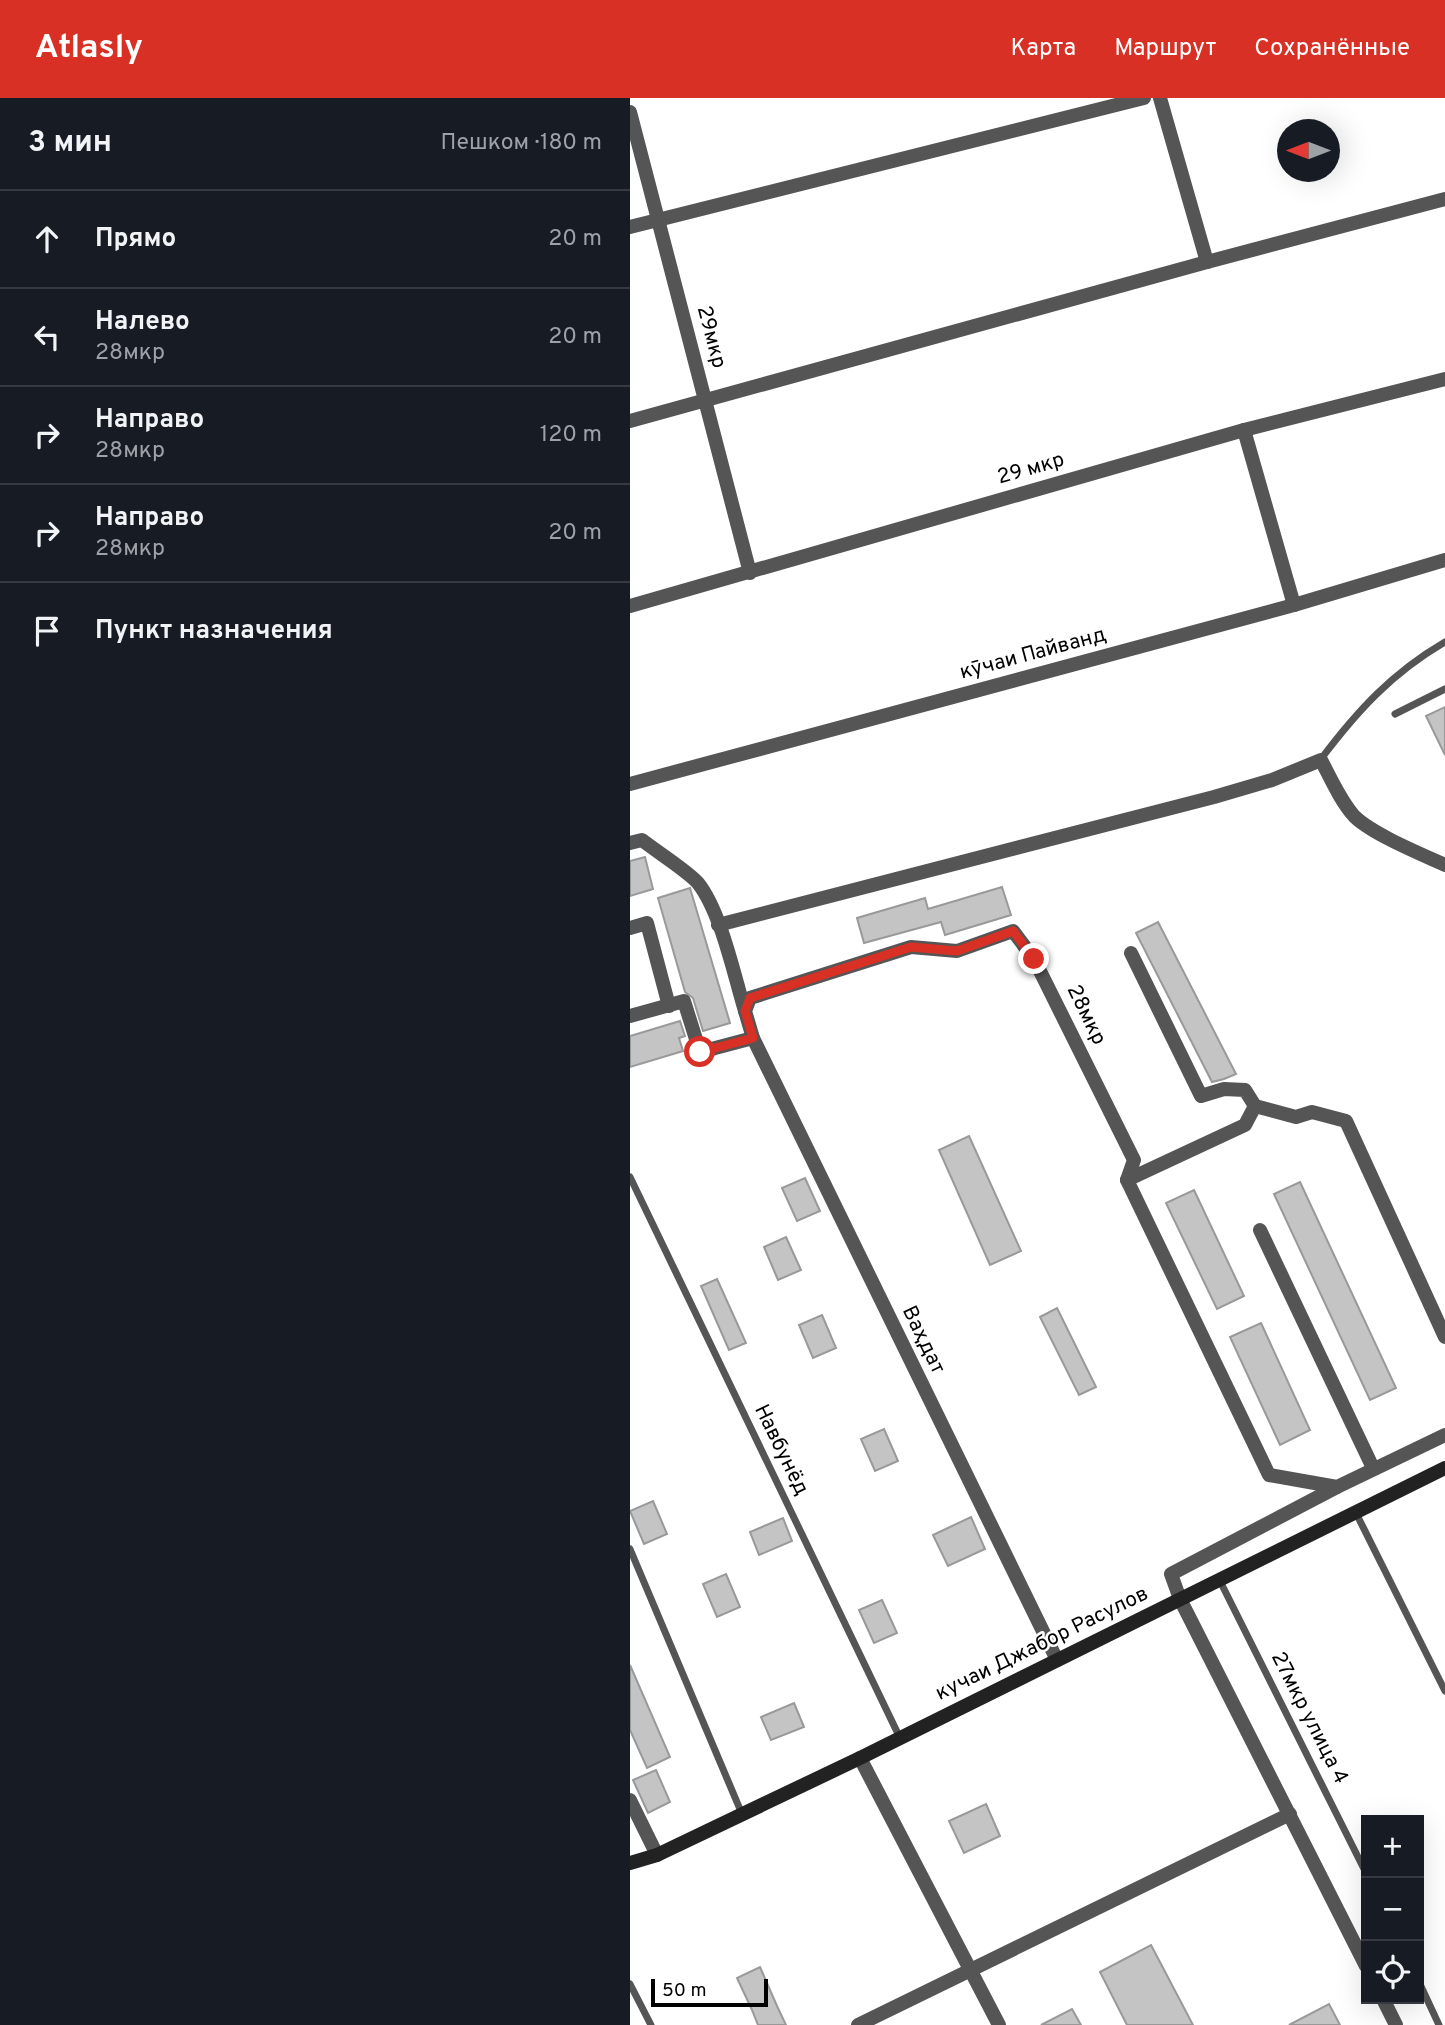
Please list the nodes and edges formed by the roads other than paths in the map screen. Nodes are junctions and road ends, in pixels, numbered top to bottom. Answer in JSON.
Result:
{"nodes":[{"id":1,"x":1144,"y":98,"type":"edge"},
{"id":2,"x":1160,"y":98,"type":"edge"},
{"id":3,"x":630,"y":112,"type":"edge"},
{"id":4,"x":1445,"y":199,"type":"edge"},
{"id":5,"x":659,"y":219,"type":"junction"},
{"id":6,"x":630,"y":227,"type":"edge"},
{"id":7,"x":1207,"y":262,"type":"junction"},
{"id":8,"x":1445,"y":379,"type":"edge"},
{"id":9,"x":706,"y":401,"type":"junction"},
{"id":10,"x":630,"y":421,"type":"edge"},
{"id":11,"x":1244,"y":430,"type":"junction"},
{"id":12,"x":1445,"y":560,"type":"edge"},
{"id":13,"x":750,"y":573,"type":"junction"},
{"id":14,"x":1294,"y":605,"type":"junction"},
{"id":15,"x":630,"y":606,"type":"edge"},
{"id":16,"x":1445,"y":642,"type":"edge"},
{"id":17,"x":1445,"y":689,"type":"edge"},
{"id":18,"x":1395,"y":714,"type":"dead end"},
{"id":19,"x":1321,"y":760,"type":"junction"},
{"id":20,"x":630,"y":784,"type":"edge"},
{"id":21,"x":630,"y":843,"type":"edge"},
{"id":22,"x":1445,"y":864,"type":"edge"},
{"id":23,"x":718,"y":925,"type":"junction"},
{"id":24,"x":630,"y":928,"type":"edge"},
{"id":25,"x":1131,"y":953,"type":"dead end"},
{"id":26,"x":669,"y":1006,"type":"junction"},
{"id":27,"x":745,"y":1011,"type":"junction"},
{"id":28,"x":630,"y":1016,"type":"edge"},
{"id":29,"x":753,"y":1038,"type":"junction"},
{"id":30,"x":1255,"y":1107,"type":"junction"},
{"id":31,"x":630,"y":1177,"type":"edge"},
{"id":32,"x":1126,"y":1180,"type":"junction"},
{"id":33,"x":1260,"y":1230,"type":"dead end"},
{"id":34,"x":1445,"y":1337,"type":"edge"},
{"id":35,"x":1445,"y":1435,"type":"edge"},
{"id":36,"x":1373,"y":1468,"type":"junction"},
{"id":37,"x":1445,"y":1468,"type":"edge"},
{"id":38,"x":1337,"y":1487,"type":"junction"},
{"id":39,"x":1356,"y":1513,"type":"junction"},
{"id":40,"x":630,"y":1549,"type":"edge"},
{"id":41,"x":1219,"y":1579,"type":"junction"},
{"id":42,"x":1180,"y":1599,"type":"junction"},
{"id":43,"x":1057,"y":1660,"type":"junction"},
{"id":44,"x":1445,"y":1692,"type":"edge"},
{"id":45,"x":900,"y":1738,"type":"junction"},
{"id":46,"x":860,"y":1758,"type":"junction"},
{"id":47,"x":630,"y":1800,"type":"edge"},
{"id":48,"x":1290,"y":1814,"type":"junction"},
{"id":49,"x":743,"y":1815,"type":"junction"},
{"id":50,"x":657,"y":1855,"type":"junction"},
{"id":51,"x":630,"y":1863,"type":"edge"},
{"id":52,"x":1361,"y":1863,"type":"edge"},
{"id":53,"x":1361,"y":1956,"type":"edge"},
{"id":54,"x":972,"y":1969,"type":"junction"},
{"id":55,"x":630,"y":1984,"type":"edge"},
{"id":56,"x":1424,"y":1993,"type":"edge"},
{"id":57,"x":1385,"y":2004,"type":"edge"},
{"id":58,"x":651,"y":2025,"type":"edge"},
{"id":59,"x":858,"y":2025,"type":"edge"},
{"id":60,"x":999,"y":2025,"type":"edge"},
{"id":61,"x":1396,"y":2025,"type":"edge"},
{"id":62,"x":1439,"y":2025,"type":"edge"}],
"edges":[{"from":1,"to":5,"type":"street"},
{"from":2,"to":7,"type":"street"},
{"from":3,"to":5,"type":"street","name":"29мкр"},
{"from":4,"to":7,"type":"street"},
{"from":5,"to":6,"type":"street"},
{"from":5,"to":9,"type":"street","name":"29мкр"},
{"from":7,"to":9,"type":"street"},
{"from":8,"to":11,"type":"street","name":"29 мкр"},
{"from":9,"to":10,"type":"street"},
{"from":9,"to":13,"type":"street","name":"29мкр"},
{"from":11,"to":13,"type":"street","name":"29 мкр"},
{"from":11,"to":14,"type":"street"},
{"from":12,"to":14,"type":"street","name":"кӯчаи Пайванд"},
{"from":13,"to":15,"type":"street","name":"29 мкр"},
{"from":14,"to":20,"type":"street","name":"кӯчаи Пайванд"},
{"from":16,"to":19,"type":"lane"},
{"from":17,"to":18,"type":"lane"},
{"from":19,"to":22,"type":"street"},
{"from":19,"to":23,"type":"street"},
{"from":21,"to":23,"type":"street"},
{"from":23,"to":27,"type":"street"},
{"from":24,"to":26,"type":"street"},
{"from":25,"to":30,"type":"street"},
{"from":26,"to":28,"type":"street"},
{"from":26,"to":29,"type":"street"},
{"from":27,"to":29,"type":"street"},
{"from":27,"to":32,"type":"street","name":"28мкр"},
{"from":29,"to":43,"type":"street","name":"Ваҳдат"},
{"from":30,"to":32,"type":"street"},
{"from":30,"to":34,"type":"street"},
{"from":31,"to":45,"type":"lane","name":"Навбунёд"},
{"from":32,"to":38,"type":"street","name":"28мкр"},
{"from":33,"to":36,"type":"street"},
{"from":35,"to":36,"type":"street"},
{"from":36,"to":38,"type":"street"},
{"from":37,"to":39,"type":"street","name":"кучаи Джабор Расулов"},
{"from":38,"to":42,"type":"street"},
{"from":39,"to":41,"type":"street","name":"кучаи Джабор Расулов"},
{"from":39,"to":44,"type":"lane"},
{"from":40,"to":49,"type":"lane"},
{"from":41,"to":42,"type":"street","name":"кучаи Джабор Расулов"},
{"from":41,"to":52,"type":"lane","name":"27мкр улица 4"},
{"from":42,"to":43,"type":"street","name":"кучаи Джабор Расулов"},
{"from":42,"to":48,"type":"street"},
{"from":43,"to":45,"type":"street","name":"кучаи Джабор Расулов"},
{"from":45,"to":46,"type":"street","name":"кучаи Джабор Расулов"},
{"from":46,"to":49,"type":"street","name":"кучаи Джабор Расулов"},
{"from":46,"to":54,"type":"street"},
{"from":47,"to":50,"type":"street"},
{"from":48,"to":53,"type":"street"},
{"from":48,"to":54,"type":"street"},
{"from":49,"to":50,"type":"street","name":"кучаи Джабор Расулов"},
{"from":50,"to":51,"type":"street","name":"кучаи Джабор Расулов"},
{"from":54,"to":59,"type":"street"},
{"from":54,"to":60,"type":"street"},
{"from":55,"to":58,"type":"lane"},
{"from":56,"to":62,"type":"lane"},
{"from":57,"to":61,"type":"street"}]}
